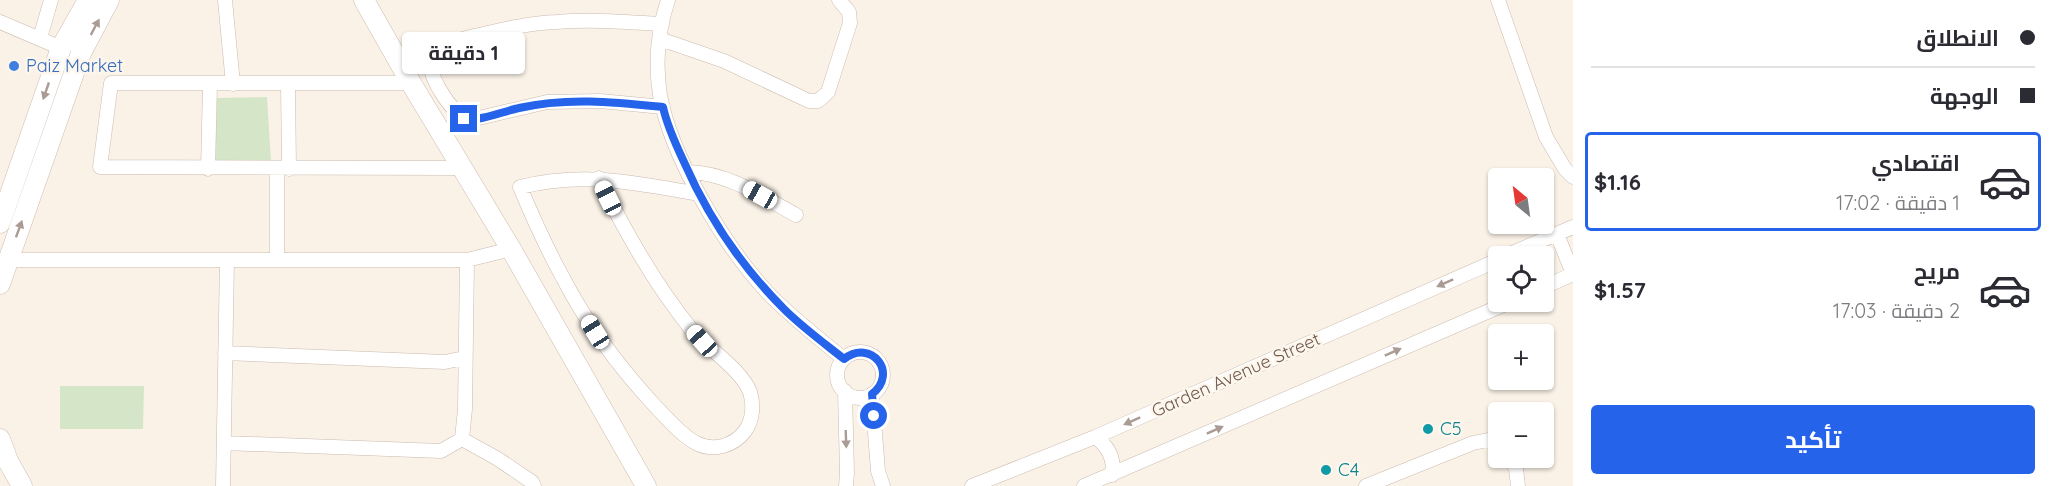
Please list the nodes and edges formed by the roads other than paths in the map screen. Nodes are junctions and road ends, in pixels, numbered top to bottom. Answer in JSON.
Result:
{"nodes":[{"id":1,"x":51,"y":0,"type":"edge"},
{"id":2,"x":88,"y":0,"type":"edge"},
{"id":3,"x":109,"y":0,"type":"edge"},
{"id":4,"x":225,"y":0,"type":"edge"},
{"id":5,"x":364,"y":0,"type":"edge"},
{"id":6,"x":668,"y":0,"type":"edge"},
{"id":7,"x":839,"y":0,"type":"edge"},
{"id":8,"x":1498,"y":0,"type":"edge"},
{"id":9,"x":0,"y":22,"type":"edge"},
{"id":10,"x":662,"y":24,"type":"junction"},
{"id":11,"x":40,"y":38,"type":"junction"},
{"id":12,"x":660,"y":39,"type":"junction"},
{"id":13,"x":61,"y":48,"type":"junction"},
{"id":14,"x":411,"y":83,"type":"junction"},
{"id":15,"x":210,"y":84,"type":"junction"},
{"id":16,"x":233,"y":84,"type":"junction"},
{"id":17,"x":288,"y":84,"type":"junction"},
{"id":18,"x":663,"y":107,"type":"junction"},
{"id":19,"x":462,"y":168,"type":"junction"},
{"id":20,"x":208,"y":169,"type":"junction"},
{"id":21,"x":283,"y":169,"type":"junction"},
{"id":22,"x":688,"y":172,"type":"junction"},
{"id":23,"x":1573,"y":177,"type":"edge"},
{"id":24,"x":599,"y":178,"type":"junction"},
{"id":25,"x":699,"y":194,"type":"junction"},
{"id":26,"x":796,"y":215,"type":"dead end"},
{"id":27,"x":0,"y":223,"type":"edge"},
{"id":28,"x":1573,"y":227,"type":"edge"},
{"id":29,"x":1557,"y":234,"type":"junction"},
{"id":30,"x":1529,"y":246,"type":"edge"},
{"id":31,"x":511,"y":249,"type":"junction"},
{"id":32,"x":7,"y":260,"type":"junction"},
{"id":33,"x":227,"y":260,"type":"junction"},
{"id":34,"x":277,"y":260,"type":"junction"},
{"id":35,"x":467,"y":260,"type":"junction"},
{"id":36,"x":1488,"y":264,"type":"edge"},
{"id":37,"x":1573,"y":274,"type":"edge"},
{"id":38,"x":1554,"y":283,"type":"edge"},
{"id":39,"x":0,"y":284,"type":"edge"},
{"id":40,"x":1488,"y":312,"type":"edge"},
{"id":41,"x":225,"y":353,"type":"junction"},
{"id":42,"x":464,"y":358,"type":"junction"},
{"id":43,"x":844,"y":359,"type":"junction"},
{"id":44,"x":845,"y":391,"type":"junction"},
{"id":45,"x":872,"y":394,"type":"junction"},
{"id":46,"x":1095,"y":437,"type":"junction"},
{"id":47,"x":0,"y":439,"type":"edge"},
{"id":48,"x":462,"y":439,"type":"junction"},
{"id":49,"x":1488,"y":440,"type":"edge"},
{"id":50,"x":224,"y":443,"type":"junction"},
{"id":51,"x":1515,"y":468,"type":"edge"},
{"id":52,"x":1112,"y":475,"type":"junction"},
{"id":53,"x":22,"y":486,"type":"edge"},
{"id":54,"x":223,"y":486,"type":"edge"},
{"id":55,"x":534,"y":486,"type":"edge"},
{"id":56,"x":646,"y":486,"type":"edge"},
{"id":57,"x":846,"y":486,"type":"edge"},
{"id":58,"x":883,"y":486,"type":"edge"},
{"id":59,"x":972,"y":486,"type":"edge"},
{"id":60,"x":1084,"y":486,"type":"edge"},
{"id":61,"x":1366,"y":486,"type":"edge"},
{"id":62,"x":1518,"y":486,"type":"edge"}],
"edges":[{"from":1,"to":11,"type":"street"},
{"from":2,"to":13,"type":"street"},
{"from":32,"to":3,"type":"street","one_way":true},
{"from":4,"to":16,"type":"street"},
{"from":5,"to":14,"type":"street"},
{"from":6,"to":10,"type":"street"},
{"from":7,"to":12,"type":"street"},
{"from":8,"to":23,"type":"street"},
{"from":9,"to":11,"type":"street"},
{"from":10,"to":12,"type":"street"},
{"from":10,"to":18,"type":"street"},
{"from":11,"to":13,"type":"street"},
{"from":12,"to":18,"type":"street"},
{"from":13,"to":27,"type":"street","one_way":true},
{"from":14,"to":17,"type":"street"},
{"from":14,"to":19,"type":"street"},
{"from":15,"to":16,"type":"street"},
{"from":15,"to":20,"type":"street"},
{"from":15,"to":20,"type":"street"},
{"from":16,"to":17,"type":"street"},
{"from":17,"to":21,"type":"street"},
{"from":18,"to":22,"type":"street"},
{"from":19,"to":21,"type":"street"},
{"from":19,"to":31,"type":"street"},
{"from":20,"to":21,"type":"street"},
{"from":21,"to":34,"type":"street"},
{"from":22,"to":25,"type":"street"},
{"from":22,"to":26,"type":"street"},
{"from":24,"to":24,"type":"street"},
{"from":24,"to":25,"type":"street"},
{"from":25,"to":43,"type":"street"},
{"from":28,"to":29,"type":"street"},
{"from":29,"to":30,"type":"street"},
{"from":29,"to":37,"type":"street"},
{"from":31,"to":35,"type":"street"},
{"from":31,"to":56,"type":"street"},
{"from":32,"to":33,"type":"street"},
{"from":32,"to":39,"type":"street"},
{"from":33,"to":34,"type":"street"},
{"from":33,"to":41,"type":"street"},
{"from":34,"to":35,"type":"street"},
{"from":35,"to":42,"type":"street"},
{"from":36,"to":46,"type":"street","name":"Garden Avenue Street","one_way":true},
{"from":37,"to":38,"type":"street"},
{"from":52,"to":40,"type":"street","one_way":true},
{"from":41,"to":42,"type":"street"},
{"from":41,"to":50,"type":"street"},
{"from":42,"to":48,"type":"street"},
{"from":43,"to":44,"type":"street"},
{"from":43,"to":45,"type":"street"},
{"from":44,"to":45,"type":"street"},
{"from":44,"to":57,"type":"street","one_way":true},
{"from":45,"to":58,"type":"street"},
{"from":46,"to":52,"type":"street"},
{"from":46,"to":59,"type":"street","name":"Garden Avenue Street"},
{"from":47,"to":53,"type":"street"},
{"from":48,"to":50,"type":"street"},
{"from":48,"to":55,"type":"street"},
{"from":49,"to":61,"type":"street"},
{"from":50,"to":54,"type":"street"},
{"from":51,"to":62,"type":"street"},
{"from":52,"to":60,"type":"street"}]}
